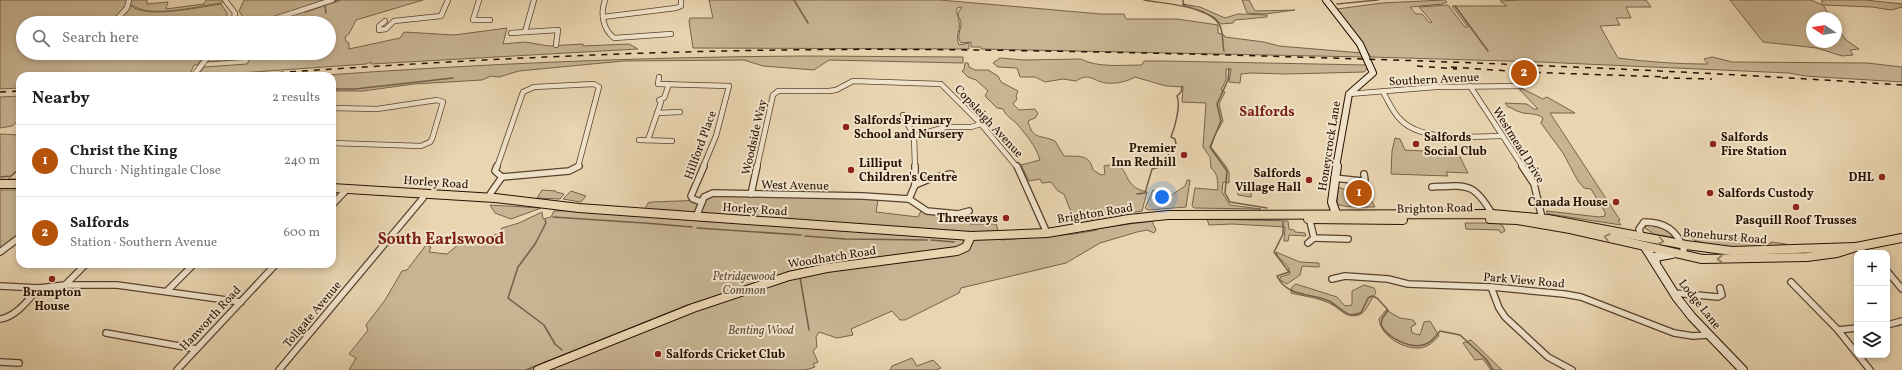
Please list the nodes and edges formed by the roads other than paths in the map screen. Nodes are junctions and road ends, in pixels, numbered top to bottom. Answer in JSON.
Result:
{"nodes":[{"id":1,"x":129,"y":0,"type":"edge"},
{"id":2,"x":227,"y":0,"type":"edge"},
{"id":3,"x":332,"y":0,"type":"edge"},
{"id":4,"x":448,"y":0,"type":"edge"},
{"id":5,"x":479,"y":0,"type":"edge"},
{"id":6,"x":534,"y":0,"type":"edge"},
{"id":7,"x":605,"y":0,"type":"edge"},
{"id":8,"x":681,"y":0,"type":"edge"},
{"id":9,"x":1326,"y":0,"type":"edge"},
{"id":10,"x":119,"y":16,"type":"edge"},
{"id":11,"x":234,"y":16,"type":"edge"},
{"id":12,"x":283,"y":16,"type":"edge"},
{"id":13,"x":603,"y":17,"type":"junction"},
{"id":14,"x":490,"y":20,"type":"dead end"},
{"id":15,"x":385,"y":21,"type":"dead end"},
{"id":16,"x":525,"y":32,"type":"junction"},
{"id":17,"x":511,"y":33,"type":"dead end"},
{"id":18,"x":671,"y":34,"type":"dead end"},
{"id":19,"x":556,"y":45,"type":"dead end"},
{"id":20,"x":206,"y":60,"type":"edge"},
{"id":21,"x":196,"y":72,"type":"edge"},
{"id":22,"x":659,"y":77,"type":"dead end"},
{"id":23,"x":669,"y":84,"type":"junction"},
{"id":24,"x":1470,"y":86,"type":"junction"},
{"id":25,"x":1521,"y":86,"type":"dead end"},
{"id":26,"x":829,"y":91,"type":"joint"},
{"id":27,"x":1383,"y":92,"type":"junction"},
{"id":28,"x":1349,"y":94,"type":"junction"},
{"id":29,"x":336,"y":108,"type":"edge"},
{"id":30,"x":657,"y":112,"type":"junction"},
{"id":31,"x":680,"y":112,"type":"dead end"},
{"id":32,"x":903,"y":114,"type":"dead end"},
{"id":33,"x":982,"y":124,"type":"junction"},
{"id":34,"x":914,"y":136,"type":"junction"},
{"id":35,"x":1502,"y":136,"type":"junction"},
{"id":36,"x":639,"y":140,"type":"dead end"},
{"id":37,"x":648,"y":140,"type":"junction"},
{"id":38,"x":672,"y":141,"type":"dead end"},
{"id":39,"x":336,"y":143,"type":"edge"},
{"id":40,"x":951,"y":174,"type":"dead end"},
{"id":41,"x":1364,"y":174,"type":"dead end"},
{"id":42,"x":502,"y":177,"type":"junction"},
{"id":43,"x":1333,"y":177,"type":"junction"},
{"id":44,"x":0,"y":184,"type":"edge"},
{"id":45,"x":16,"y":184,"type":"edge"},
{"id":46,"x":915,"y":185,"type":"junction"},
{"id":47,"x":1432,"y":187,"type":"dead end"},
{"id":48,"x":336,"y":189,"type":"edge"},
{"id":49,"x":346,"y":190,"type":"junction"},
{"id":50,"x":336,"y":191,"type":"edge"},
{"id":51,"x":751,"y":194,"type":"junction"},
{"id":52,"x":488,"y":197,"type":"junction"},
{"id":53,"x":423,"y":198,"type":"junction"},
{"id":54,"x":909,"y":198,"type":"junction"},
{"id":55,"x":336,"y":201,"type":"edge"},
{"id":56,"x":702,"y":202,"type":"junction"},
{"id":57,"x":538,"y":203,"type":"junction"},
{"id":58,"x":969,"y":211,"type":"dead end"},
{"id":59,"x":1492,"y":214,"type":"junction"},
{"id":60,"x":696,"y":217,"type":"junction"},
{"id":61,"x":1308,"y":217,"type":"junction"},
{"id":62,"x":1338,"y":218,"type":"junction"},
{"id":63,"x":1542,"y":218,"type":"junction"},
{"id":64,"x":1047,"y":233,"type":"junction"},
{"id":65,"x":971,"y":236,"type":"junction"},
{"id":66,"x":1641,"y":237,"type":"junction"},
{"id":67,"x":1314,"y":238,"type":"junction"},
{"id":68,"x":1902,"y":238,"type":"edge"},
{"id":69,"x":1348,"y":239,"type":"dead end"},
{"id":70,"x":16,"y":240,"type":"edge"},
{"id":71,"x":1308,"y":243,"type":"dead end"},
{"id":72,"x":1682,"y":244,"type":"junction"},
{"id":73,"x":1644,"y":247,"type":"junction"},
{"id":74,"x":1856,"y":247,"type":"junction"},
{"id":75,"x":1860,"y":250,"type":"edge"},
{"id":76,"x":0,"y":252,"type":"edge"},
{"id":77,"x":1677,"y":254,"type":"junction"},
{"id":78,"x":1656,"y":264,"type":"junction"},
{"id":79,"x":82,"y":268,"type":"edge"},
{"id":80,"x":190,"y":268,"type":"edge"},
{"id":81,"x":272,"y":268,"type":"edge"},
{"id":82,"x":1890,"y":274,"type":"edge"},
{"id":83,"x":1332,"y":279,"type":"dead end"},
{"id":84,"x":1791,"y":282,"type":"dead end"},
{"id":85,"x":65,"y":285,"type":"junction"},
{"id":86,"x":0,"y":286,"type":"edge"},
{"id":87,"x":1492,"y":287,"type":"junction"},
{"id":88,"x":39,"y":288,"type":"junction"},
{"id":89,"x":1720,"y":288,"type":"dead end"},
{"id":90,"x":1902,"y":289,"type":"edge"},
{"id":91,"x":167,"y":291,"type":"junction"},
{"id":92,"x":1674,"y":293,"type":"junction"},
{"id":93,"x":241,"y":302,"type":"junction"},
{"id":94,"x":0,"y":319,"type":"edge"},
{"id":95,"x":1902,"y":322,"type":"edge"},
{"id":96,"x":1890,"y":324,"type":"edge"},
{"id":97,"x":1854,"y":328,"type":"edge"},
{"id":98,"x":1838,"y":330,"type":"junction"},
{"id":99,"x":106,"y":333,"type":"dead end"},
{"id":100,"x":1708,"y":335,"type":"junction"},
{"id":101,"x":196,"y":350,"type":"junction"},
{"id":102,"x":1854,"y":351,"type":"edge"},
{"id":103,"x":1860,"y":358,"type":"edge"},
{"id":104,"x":0,"y":362,"type":"edge"},
{"id":105,"x":19,"y":363,"type":"dead end"},
{"id":106,"x":177,"y":370,"type":"edge"},
{"id":107,"x":279,"y":370,"type":"edge"},
{"id":108,"x":538,"y":370,"type":"edge"},
{"id":109,"x":1572,"y":370,"type":"edge"},
{"id":110,"x":1743,"y":370,"type":"edge"},
{"id":111,"x":1870,"y":370,"type":"edge"}],
"edges":[{"from":1,"to":10,"type":"street"},
{"from":2,"to":11,"type":"street"},
{"from":3,"to":12,"type":"street"},
{"from":4,"to":15,"type":"street"},
{"from":5,"to":14,"type":"street"},
{"from":6,"to":16,"type":"street"},
{"from":7,"to":13,"type":"street"},
{"from":8,"to":13,"type":"street"},
{"from":9,"to":28,"type":"street","name":"Honeycrock Lane"},
{"from":13,"to":18,"type":"street"},
{"from":16,"to":17,"type":"street"},
{"from":16,"to":19,"type":"street"},
{"from":20,"to":21,"type":"street"},
{"from":22,"to":23,"type":"street","name":"Hillford Place"},
{"from":23,"to":30,"type":"street"},
{"from":23,"to":56,"type":"street","name":"Hillford Place"},
{"from":24,"to":25,"type":"street","name":"Southern Avenue"},
{"from":24,"to":27,"type":"street","name":"Southern Avenue"},
{"from":24,"to":35,"type":"street","name":"Westmead Drive"},
{"from":26,"to":33,"type":"street","name":"Copsleigh Avenue"},
{"from":26,"to":51,"type":"street","name":"Woodside Way"},
{"from":27,"to":28,"type":"street","name":"Southern Avenue"},
{"from":27,"to":35,"type":"street"},
{"from":28,"to":43,"type":"street","name":"Honeycrock Lane"},
{"from":29,"to":39,"type":"street"},
{"from":30,"to":31,"type":"street"},
{"from":30,"to":37,"type":"street"},
{"from":32,"to":34,"type":"street"},
{"from":33,"to":34,"type":"street"},
{"from":33,"to":64,"type":"street","name":"Copsleigh Avenue"},
{"from":34,"to":46,"type":"street"},
{"from":35,"to":63,"type":"street","name":"Westmead Drive"},
{"from":36,"to":37,"type":"street"},
{"from":37,"to":38,"type":"street"},
{"from":40,"to":46,"type":"street"},
{"from":41,"to":43,"type":"street"},
{"from":42,"to":42,"type":"street"},
{"from":42,"to":52,"type":"street"},
{"from":43,"to":62,"type":"street","name":"Honeycrock Lane"},
{"from":44,"to":45,"type":"main road"},
{"from":46,"to":54,"type":"street"},
{"from":47,"to":59,"type":"street"},
{"from":48,"to":49,"type":"main road","name":"Horley Road"},
{"from":49,"to":50,"type":"main road","name":"Horley Road"},
{"from":49,"to":52,"type":"main road","name":"Horley Road"},
{"from":49,"to":53,"type":"main road","name":"Horley Road"},
{"from":49,"to":55,"type":"street"},
{"from":51,"to":54,"type":"street","name":"West Avenue"},
{"from":51,"to":56,"type":"street","name":"West Avenue"},
{"from":52,"to":57,"type":"main road","name":"Horley Road"},
{"from":53,"to":57,"type":"main road","name":"Horley Road"},
{"from":53,"to":107,"type":"street","name":"Tollgate Avenue"},
{"from":54,"to":58,"type":"street"},
{"from":56,"to":60,"type":"street"},
{"from":57,"to":60,"type":"main road","name":"Horley Road"},
{"from":59,"to":62,"type":"main road","name":"Brighton Road"},
{"from":59,"to":63,"type":"main road","name":"Brighton Road"},
{"from":60,"to":65,"type":"main road","name":"Horley Road"},
{"from":61,"to":62,"type":"main road","name":"Brighton Road"},
{"from":61,"to":64,"type":"main road","name":"Brighton Road"},
{"from":61,"to":67,"type":"street"},
{"from":73,"to":62,"type":"main road","name":"Brighton Road","one_way":true},
{"from":63,"to":66,"type":"main road","name":"Brighton Road"},
{"from":64,"to":65,"type":"main road","name":"Brighton Road"},
{"from":65,"to":108,"type":"main road","name":"Woodhatch Road"},
{"from":66,"to":72,"type":"main road","name":"Bonehurst Road","one_way":true},
{"from":66,"to":72,"type":"street"},
{"from":66,"to":73,"type":"street"},
{"from":67,"to":69,"type":"street"},
{"from":67,"to":71,"type":"street"},
{"from":68,"to":74,"type":"main road","name":"Bonehurst Road"},
{"from":70,"to":76,"type":"street"},
{"from":72,"to":74,"type":"main road","name":"Bonehurst Road"},
{"from":72,"to":77,"type":"street"},
{"from":73,"to":77,"type":"main road","name":"Bonehurst Road"},
{"from":73,"to":78,"type":"street","name":"Lodge Lane"},
{"from":74,"to":75,"type":"street"},
{"from":74,"to":77,"type":"main road","name":"Bonehurst Road","one_way":true},
{"from":77,"to":78,"type":"street"},
{"from":78,"to":92,"type":"street","name":"Lodge Lane"},
{"from":79,"to":85,"type":"street"},
{"from":80,"to":91,"type":"street"},
{"from":81,"to":93,"type":"street","name":"Hanworth Road"},
{"from":82,"to":90,"type":"street"},
{"from":83,"to":87,"type":"street","name":"Park View Road"},
{"from":84,"to":98,"type":"street"},
{"from":85,"to":88,"type":"street"},
{"from":85,"to":91,"type":"street"},
{"from":86,"to":88,"type":"street"},
{"from":87,"to":100,"type":"street","name":"Park View Road"},
{"from":87,"to":109,"type":"street"},
{"from":88,"to":94,"type":"street"},
{"from":89,"to":92,"type":"street"},
{"from":91,"to":93,"type":"street"},
{"from":92,"to":100,"type":"street","name":"Lodge Lane"},
{"from":93,"to":101,"type":"street","name":"Hanworth Road"},
{"from":95,"to":96,"type":"street"},
{"from":97,"to":98,"type":"street"},
{"from":98,"to":102,"type":"street"},
{"from":99,"to":101,"type":"street"},
{"from":100,"to":110,"type":"street","name":"Lodge Lane"},
{"from":101,"to":106,"type":"street","name":"Hanworth Road"},
{"from":103,"to":111,"type":"street"},
{"from":104,"to":105,"type":"street"}]}
